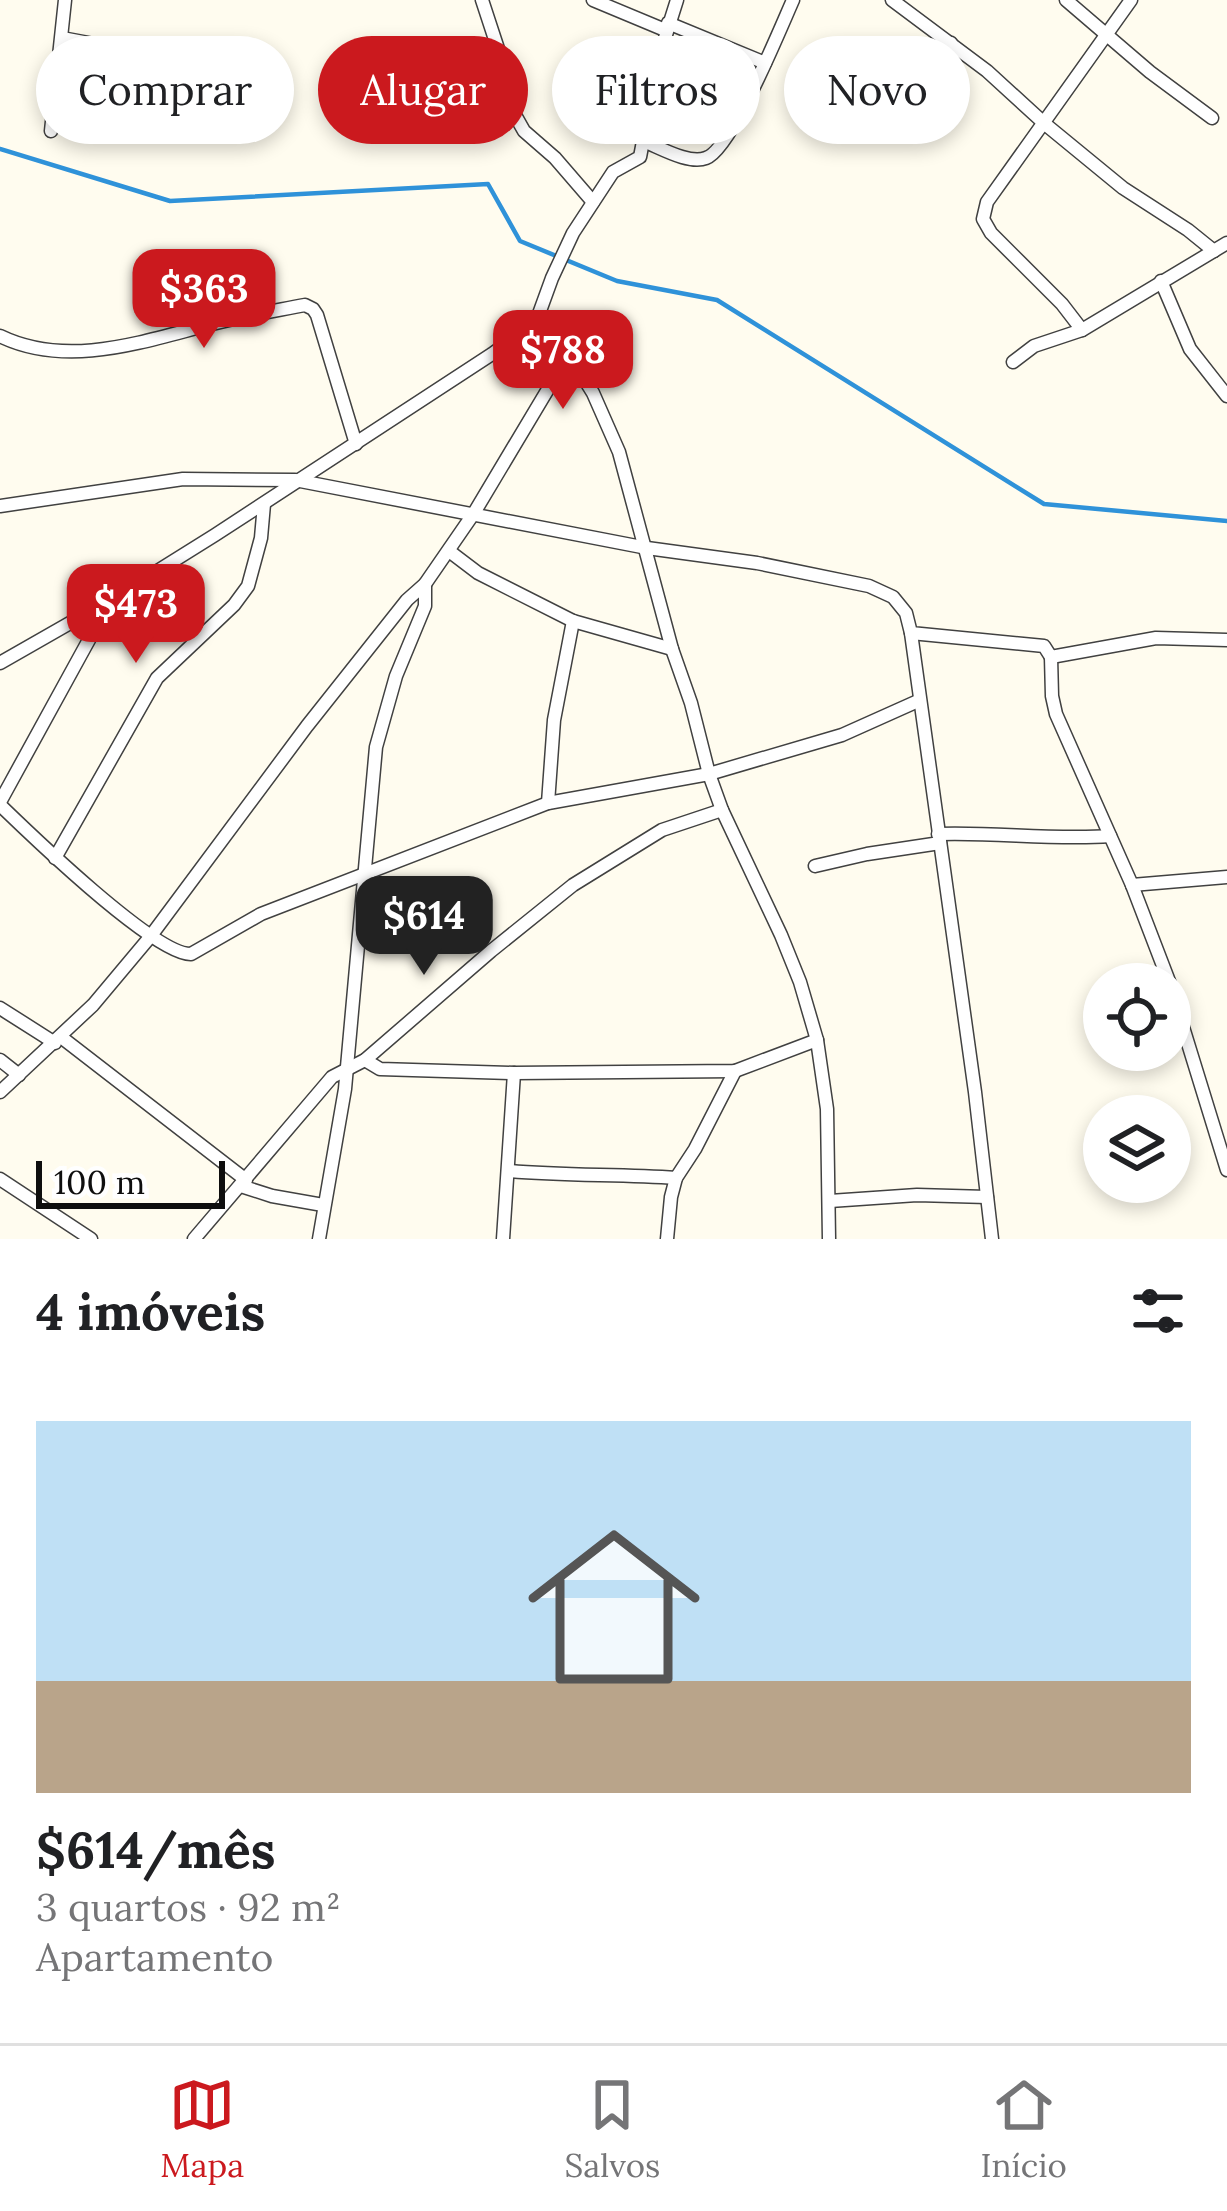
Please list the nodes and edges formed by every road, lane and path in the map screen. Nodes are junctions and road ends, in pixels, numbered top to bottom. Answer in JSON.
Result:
{"nodes":[{"id":1,"x":64,"y":0,"type":"edge"},
{"id":2,"x":482,"y":0,"type":"edge"},
{"id":3,"x":593,"y":0,"type":"edge"},
{"id":4,"x":676,"y":0,"type":"edge"},
{"id":5,"x":793,"y":0,"type":"edge"},
{"id":6,"x":892,"y":0,"type":"edge"},
{"id":7,"x":1066,"y":0,"type":"edge"},
{"id":8,"x":1131,"y":0,"type":"edge"},
{"id":9,"x":666,"y":27,"type":"junction"},
{"id":10,"x":1106,"y":34,"type":"junction"},
{"id":11,"x":62,"y":36,"type":"edge"},
{"id":12,"x":664,"y":36,"type":"edge"},
{"id":13,"x":941,"y":36,"type":"edge"},
{"id":14,"x":970,"y":58,"type":"edge"},
{"id":15,"x":765,"y":63,"type":"junction"},
{"id":16,"x":760,"y":73,"type":"edge"},
{"id":17,"x":1212,"y":118,"type":"dead end"},
{"id":18,"x":1045,"y":124,"type":"junction"},
{"id":19,"x":642,"y":144,"type":"edge"},
{"id":20,"x":651,"y":144,"type":"edge"},
{"id":21,"x":724,"y":144,"type":"edge"},
{"id":22,"x":593,"y":202,"type":"junction"},
{"id":23,"x":1221,"y":247,"type":"edge"},
{"id":24,"x":1161,"y":281,"type":"junction"},
{"id":25,"x":536,"y":322,"type":"junction"},
{"id":26,"x":1082,"y":330,"type":"junction"},
{"id":27,"x":0,"y":336,"type":"edge"},
{"id":28,"x":569,"y":354,"type":"junction"},
{"id":29,"x":1013,"y":362,"type":"dead end"},
{"id":30,"x":1227,"y":396,"type":"edge"},
{"id":31,"x":356,"y":444,"type":"junction"},
{"id":32,"x":296,"y":480,"type":"junction"},
{"id":33,"x":264,"y":504,"type":"junction"},
{"id":34,"x":0,"y":506,"type":"edge"},
{"id":35,"x":474,"y":513,"type":"junction"},
{"id":36,"x":647,"y":548,"type":"junction"},
{"id":37,"x":449,"y":551,"type":"junction"},
{"id":38,"x":425,"y":584,"type":"junction"},
{"id":39,"x":119,"y":595,"type":"junction"},
{"id":40,"x":573,"y":621,"type":"junction"},
{"id":41,"x":910,"y":633,"type":"junction"},
{"id":42,"x":1227,"y":640,"type":"edge"},
{"id":43,"x":672,"y":649,"type":"junction"},
{"id":44,"x":1051,"y":657,"type":"junction"},
{"id":45,"x":0,"y":663,"type":"edge"},
{"id":46,"x":918,"y":701,"type":"junction"},
{"id":47,"x":709,"y":774,"type":"junction"},
{"id":48,"x":548,"y":803,"type":"junction"},
{"id":49,"x":0,"y":804,"type":"edge"},
{"id":50,"x":722,"y":810,"type":"junction"},
{"id":51,"x":1110,"y":836,"type":"junction"},
{"id":52,"x":939,"y":839,"type":"junction"},
{"id":53,"x":55,"y":858,"type":"junction"},
{"id":54,"x":815,"y":866,"type":"dead end"},
{"id":55,"x":363,"y":874,"type":"junction"},
{"id":56,"x":1227,"y":877,"type":"edge"},
{"id":57,"x":1132,"y":885,"type":"junction"},
{"id":58,"x":150,"y":937,"type":"junction"},
{"id":59,"x":1162,"y":963,"type":"edge"},
{"id":60,"x":0,"y":1008,"type":"edge"},
{"id":61,"x":58,"y":1040,"type":"junction"},
{"id":62,"x":817,"y":1040,"type":"junction"},
{"id":63,"x":1191,"y":1053,"type":"edge"},
{"id":64,"x":0,"y":1060,"type":"edge"},
{"id":65,"x":365,"y":1060,"type":"junction"},
{"id":66,"x":346,"y":1069,"type":"junction"},
{"id":67,"x":735,"y":1072,"type":"junction"},
{"id":68,"x":514,"y":1073,"type":"junction"},
{"id":69,"x":20,"y":1075,"type":"junction"},
{"id":70,"x":0,"y":1092,"type":"edge"},
{"id":71,"x":1227,"y":1170,"type":"edge"},
{"id":72,"x":510,"y":1171,"type":"junction"},
{"id":73,"x":676,"y":1178,"type":"junction"},
{"id":74,"x":0,"y":1179,"type":"edge"},
{"id":75,"x":243,"y":1183,"type":"junction"},
{"id":76,"x":987,"y":1197,"type":"junction"},
{"id":77,"x":830,"y":1201,"type":"junction"},
{"id":78,"x":323,"y":1205,"type":"junction"},
{"id":79,"x":92,"y":1239,"type":"edge"},
{"id":80,"x":194,"y":1239,"type":"edge"},
{"id":81,"x":319,"y":1239,"type":"edge"},
{"id":82,"x":503,"y":1239,"type":"edge"},
{"id":83,"x":667,"y":1239,"type":"edge"},
{"id":84,"x":830,"y":1239,"type":"edge"},
{"id":85,"x":992,"y":1239,"type":"edge"}],
"edges":[{"from":1,"to":11,"type":"street"},
{"from":2,"to":22,"type":"street"},
{"from":3,"to":9,"type":"street"},
{"from":4,"to":9,"type":"street"},
{"from":5,"to":15,"type":"street"},
{"from":6,"to":13,"type":"street"},
{"from":7,"to":10,"type":"street"},
{"from":8,"to":10,"type":"street"},
{"from":9,"to":12,"type":"street"},
{"from":9,"to":15,"type":"street"},
{"from":10,"to":17,"type":"street"},
{"from":10,"to":18,"type":"street"},
{"from":14,"to":18,"type":"street"},
{"from":15,"to":16,"type":"street"},
{"from":18,"to":23,"type":"street"},
{"from":18,"to":26,"type":"street"},
{"from":19,"to":22,"type":"street"},
{"from":20,"to":21,"type":"street"},
{"from":22,"to":25,"type":"street"},
{"from":23,"to":24,"type":"street"},
{"from":24,"to":26,"type":"street"},
{"from":24,"to":30,"type":"street"},
{"from":25,"to":28,"type":"street"},
{"from":25,"to":31,"type":"street"},
{"from":26,"to":29,"type":"street"},
{"from":27,"to":31,"type":"street"},
{"from":28,"to":35,"type":"street"},
{"from":28,"to":36,"type":"street"},
{"from":31,"to":32,"type":"street"},
{"from":32,"to":33,"type":"street"},
{"from":32,"to":34,"type":"street"},
{"from":32,"to":35,"type":"street"},
{"from":33,"to":39,"type":"street"},
{"from":33,"to":53,"type":"street"},
{"from":35,"to":36,"type":"street"},
{"from":35,"to":37,"type":"street"},
{"from":36,"to":41,"type":"street"},
{"from":36,"to":43,"type":"street"},
{"from":37,"to":38,"type":"street"},
{"from":37,"to":40,"type":"street"},
{"from":38,"to":55,"type":"street"},
{"from":38,"to":58,"type":"street"},
{"from":39,"to":45,"type":"street"},
{"from":39,"to":49,"type":"street"},
{"from":40,"to":43,"type":"street"},
{"from":40,"to":48,"type":"street"},
{"from":41,"to":44,"type":"street"},
{"from":41,"to":46,"type":"street"},
{"from":42,"to":44,"type":"street"},
{"from":43,"to":47,"type":"street"},
{"from":44,"to":51,"type":"street"},
{"from":46,"to":47,"type":"street"},
{"from":46,"to":52,"type":"street"},
{"from":47,"to":48,"type":"street"},
{"from":47,"to":50,"type":"street"},
{"from":48,"to":55,"type":"street"},
{"from":49,"to":53,"type":"street"},
{"from":50,"to":62,"type":"street"},
{"from":50,"to":65,"type":"street"},
{"from":51,"to":52,"type":"street"},
{"from":51,"to":57,"type":"street"},
{"from":52,"to":54,"type":"street"},
{"from":52,"to":76,"type":"street"},
{"from":53,"to":58,"type":"street"},
{"from":55,"to":58,"type":"street"},
{"from":55,"to":66,"type":"street"},
{"from":56,"to":57,"type":"street"},
{"from":57,"to":59,"type":"street"},
{"from":58,"to":61,"type":"street"},
{"from":60,"to":61,"type":"street"},
{"from":61,"to":69,"type":"street"},
{"from":61,"to":75,"type":"street"},
{"from":62,"to":67,"type":"street"},
{"from":62,"to":77,"type":"street"},
{"from":63,"to":71,"type":"street"},
{"from":64,"to":69,"type":"street"},
{"from":65,"to":66,"type":"street"},
{"from":65,"to":68,"type":"street"},
{"from":66,"to":75,"type":"street"},
{"from":66,"to":78,"type":"street"},
{"from":67,"to":68,"type":"street"},
{"from":67,"to":73,"type":"street"},
{"from":68,"to":72,"type":"street"},
{"from":69,"to":70,"type":"street"},
{"from":72,"to":73,"type":"street"},
{"from":72,"to":82,"type":"street"},
{"from":73,"to":83,"type":"street"},
{"from":74,"to":79,"type":"street"},
{"from":75,"to":78,"type":"street"},
{"from":75,"to":80,"type":"street"},
{"from":76,"to":77,"type":"street"},
{"from":76,"to":85,"type":"street"},
{"from":77,"to":84,"type":"street"},
{"from":78,"to":81,"type":"street"}]}
